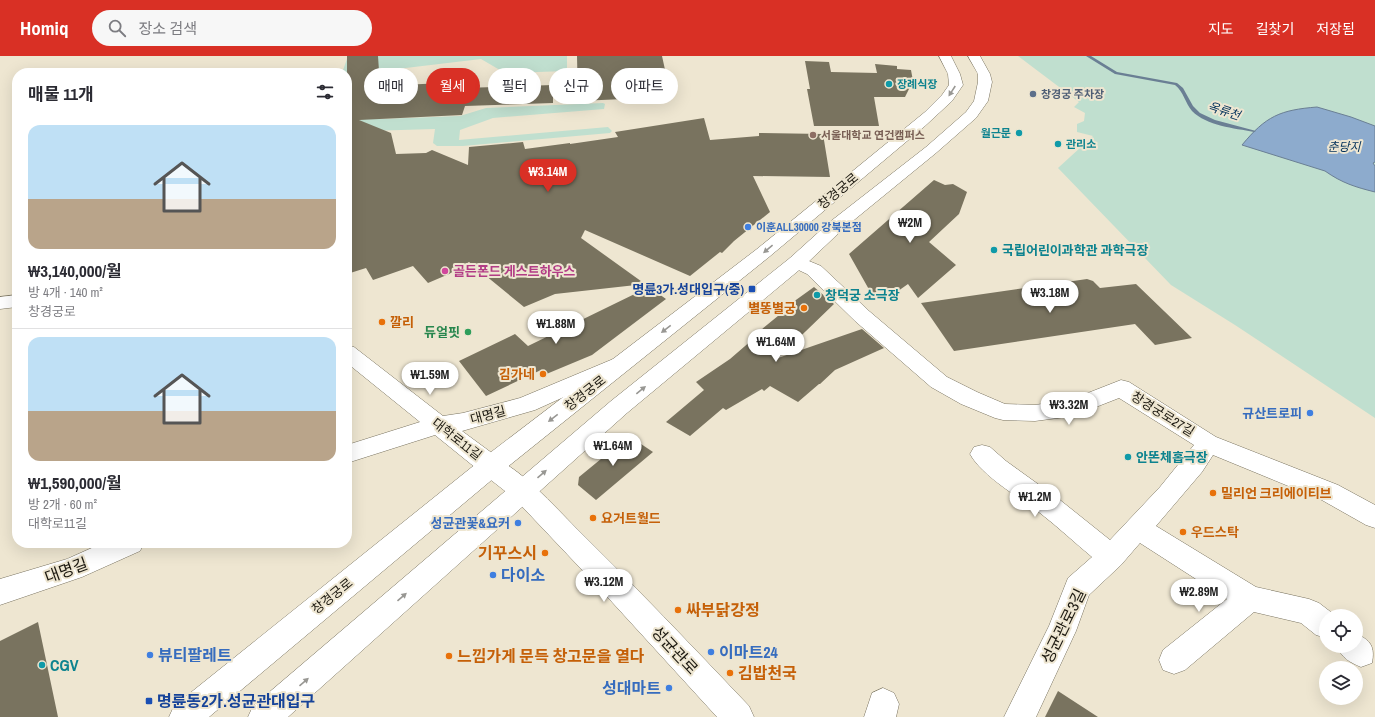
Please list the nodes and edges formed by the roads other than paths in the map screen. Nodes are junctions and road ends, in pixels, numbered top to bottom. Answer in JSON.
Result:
{"nodes":[{"id":1,"x":945,"y":56,"type":"edge"},
{"id":2,"x":974,"y":56,"type":"edge"},
{"id":3,"x":797,"y":262,"type":"junction"},
{"id":4,"x":12,"y":301,"type":"edge"},
{"id":5,"x":0,"y":303,"type":"edge"},
{"id":6,"x":352,"y":356,"type":"edge"},
{"id":7,"x":625,"y":361,"type":"junction"},
{"id":8,"x":438,"y":425,"type":"junction"},
{"id":9,"x":1208,"y":443,"type":"junction"},
{"id":10,"x":352,"y":452,"type":"edge"},
{"id":11,"x":982,"y":454,"type":"dead end"},
{"id":12,"x":491,"y":466,"type":"junction"},
{"id":13,"x":522,"y":491,"type":"junction"},
{"id":14,"x":1375,"y":517,"type":"edge"},
{"id":15,"x":1137,"y":528,"type":"junction"},
{"id":16,"x":120,"y":548,"type":"edge"},
{"id":17,"x":1111,"y":556,"type":"junction"},
{"id":18,"x":0,"y":592,"type":"edge"},
{"id":19,"x":1250,"y":598,"type":"junction"},
{"id":20,"x":1319,"y":620,"type":"edge"},
{"id":21,"x":1174,"y":660,"type":"dead end"},
{"id":22,"x":185,"y":717,"type":"edge"},
{"id":23,"x":264,"y":717,"type":"edge"},
{"id":24,"x":738,"y":717,"type":"edge"},
{"id":25,"x":1020,"y":717,"type":"edge"}],
"edges":[{"from":1,"to":7,"type":"main road","name":"창경궁로","one_way":true},
{"from":2,"to":3,"type":"main road","name":"창경궁로"},
{"from":3,"to":9,"type":"main road","name":"창경궁로27길"},
{"from":13,"to":3,"type":"main road","name":"창경궁로","one_way":true},
{"from":4,"to":5,"type":"main road"},
{"from":6,"to":8,"type":"main road","name":"대학로11길"},
{"from":7,"to":8,"type":"main road","name":"대명길"},
{"from":7,"to":12,"type":"main road","name":"창경궁로","one_way":true},
{"from":8,"to":10,"type":"main road","name":"대명길"},
{"from":8,"to":12,"type":"main road","name":"대학로11길"},
{"from":9,"to":14,"type":"main road","name":"창경궁로27길"},
{"from":9,"to":15,"type":"main road","name":"성균관로3길"},
{"from":11,"to":17,"type":"main road"},
{"from":12,"to":13,"type":"main road","name":"성균관로"},
{"from":12,"to":22,"type":"main road","name":"창경궁로"},
{"from":23,"to":13,"type":"main road","name":"창경궁로","one_way":true},
{"from":13,"to":24,"type":"main road","name":"성균관로"},
{"from":15,"to":17,"type":"main road","name":"성균관로3길"},
{"from":15,"to":19,"type":"main road"},
{"from":16,"to":18,"type":"main road","name":"대명길"},
{"from":17,"to":25,"type":"main road","name":"성균관로3길"},
{"from":19,"to":20,"type":"main road"},
{"from":19,"to":21,"type":"main road"}]}
